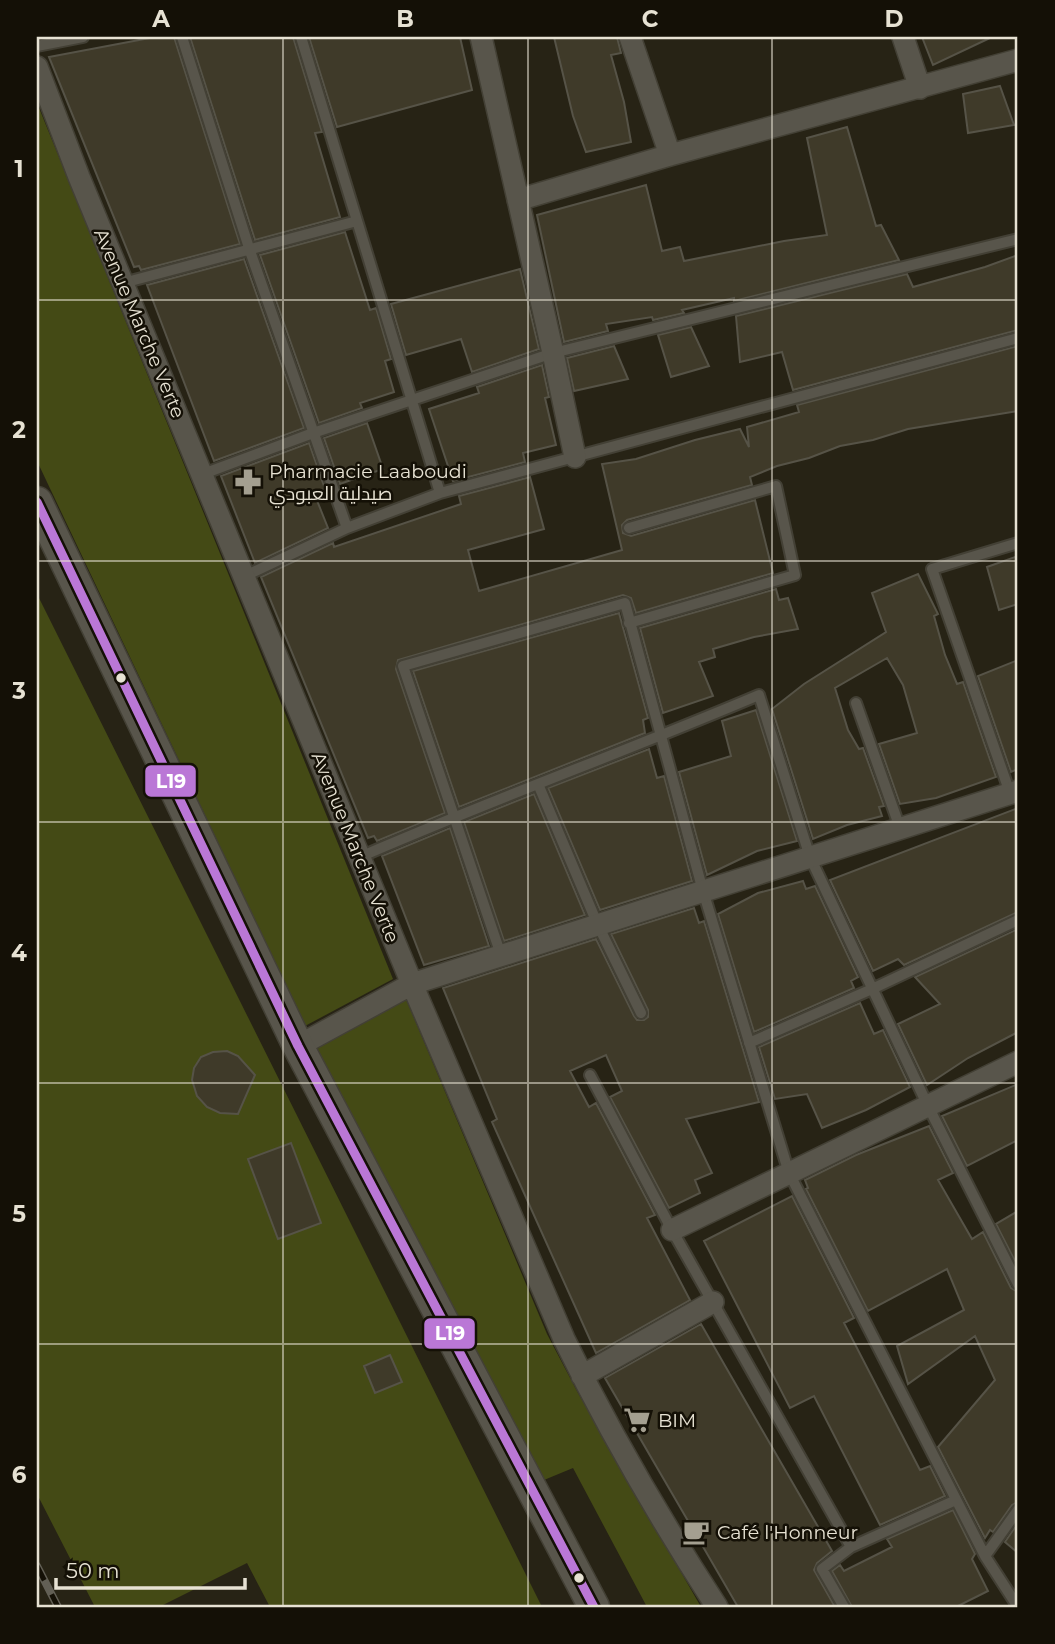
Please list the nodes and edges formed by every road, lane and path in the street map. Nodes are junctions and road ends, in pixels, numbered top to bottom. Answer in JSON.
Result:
{"nodes":[{"id":1,"x":83,"y":37,"type":"edge"},
{"id":2,"x":182,"y":37,"type":"edge"},
{"id":3,"x":301,"y":37,"type":"edge"},
{"id":4,"x":481,"y":37,"type":"edge"},
{"id":5,"x":630,"y":37,"type":"edge"},
{"id":6,"x":903,"y":37,"type":"edge"},
{"id":7,"x":37,"y":46,"type":"edge"},
{"id":8,"x":1018,"y":60,"type":"edge"},
{"id":9,"x":37,"y":67,"type":"edge"},
{"id":10,"x":920,"y":88,"type":"junction"},
{"id":11,"x":670,"y":155,"type":"junction"},
{"id":12,"x":518,"y":200,"type":"junction"},
{"id":13,"x":357,"y":221,"type":"junction"},
{"id":14,"x":1018,"y":239,"type":"edge"},
{"id":15,"x":250,"y":251,"type":"junction"},
{"id":16,"x":123,"y":283,"type":"junction"},
{"id":17,"x":1018,"y":338,"type":"edge"},
{"id":18,"x":554,"y":353,"type":"junction"},
{"id":19,"x":411,"y":400,"type":"junction"},
{"id":20,"x":313,"y":433,"type":"junction"},
{"id":21,"x":575,"y":457,"type":"junction"},
{"id":22,"x":203,"y":474,"type":"junction"},
{"id":23,"x":440,"y":494,"type":"junction"},
{"id":24,"x":37,"y":502,"type":"edge"},
{"id":25,"x":347,"y":528,"type":"junction"},
{"id":26,"x":629,"y":528,"type":"dead end"},
{"id":27,"x":1018,"y":544,"type":"edge"},
{"id":28,"x":245,"y":576,"type":"junction"},
{"id":29,"x":629,"y":623,"type":"junction"},
{"id":30,"x":856,"y":703,"type":"dead end"},
{"id":31,"x":661,"y":737,"type":"junction"},
{"id":32,"x":538,"y":784,"type":"junction"},
{"id":33,"x":1014,"y":792,"type":"edge"},
{"id":34,"x":453,"y":816,"type":"junction"},
{"id":35,"x":900,"y":828,"type":"junction"},
{"id":36,"x":360,"y":857,"type":"junction"},
{"id":37,"x":810,"y":857,"type":"junction"},
{"id":38,"x":703,"y":891,"type":"junction"},
{"id":39,"x":1018,"y":920,"type":"edge"},
{"id":40,"x":597,"y":923,"type":"junction"},
{"id":41,"x":501,"y":956,"type":"junction"},
{"id":42,"x":412,"y":984,"type":"junction"},
{"id":43,"x":872,"y":989,"type":"junction"},
{"id":44,"x":641,"y":1013,"type":"dead end"},
{"id":45,"x":749,"y":1043,"type":"junction"},
{"id":46,"x":298,"y":1046,"type":"junction"},
{"id":47,"x":1018,"y":1062,"type":"edge"},
{"id":48,"x":590,"y":1075,"type":"dead end"},
{"id":49,"x":928,"y":1106,"type":"junction"},
{"id":50,"x":789,"y":1173,"type":"junction"},
{"id":51,"x":672,"y":1230,"type":"junction"},
{"id":52,"x":1018,"y":1284,"type":"edge"},
{"id":53,"x":713,"y":1302,"type":"junction"},
{"id":54,"x":582,"y":1376,"type":"junction"},
{"id":55,"x":956,"y":1500,"type":"junction"},
{"id":56,"x":1018,"y":1510,"type":"edge"},
{"id":57,"x":851,"y":1547,"type":"junction"},
{"id":58,"x":985,"y":1556,"type":"junction"},
{"id":59,"x":1014,"y":1604,"type":"edge"},
{"id":60,"x":594,"y":1607,"type":"edge"},
{"id":61,"x":717,"y":1607,"type":"edge"},
{"id":62,"x":844,"y":1607,"type":"edge"}],
"edges":[{"from":1,"to":7,"type":"lane"},
{"from":2,"to":15,"type":"lane"},
{"from":3,"to":13,"type":"lane"},
{"from":4,"to":12,"type":"street"},
{"from":5,"to":11,"type":"street"},
{"from":6,"to":10,"type":"street"},
{"from":8,"to":10,"type":"street"},
{"from":9,"to":16,"type":"street","name":"Avenue Marche Verte"},
{"from":10,"to":11,"type":"street"},
{"from":11,"to":12,"type":"street"},
{"from":12,"to":18,"type":"street"},
{"from":13,"to":15,"type":"lane"},
{"from":13,"to":19,"type":"lane"},
{"from":14,"to":18,"type":"lane"},
{"from":15,"to":16,"type":"lane"},
{"from":15,"to":20,"type":"lane"},
{"from":16,"to":22,"type":"street","name":"Avenue Marche Verte"},
{"from":17,"to":21,"type":"lane"},
{"from":18,"to":19,"type":"lane"},
{"from":18,"to":21,"type":"street"},
{"from":19,"to":20,"type":"lane"},
{"from":19,"to":23,"type":"lane"},
{"from":20,"to":22,"type":"lane"},
{"from":20,"to":25,"type":"lane"},
{"from":21,"to":23,"type":"lane"},
{"from":22,"to":28,"type":"street","name":"Avenue Marche Verte"},
{"from":23,"to":25,"type":"lane"},
{"from":24,"to":46,"type":"street"},
{"from":25,"to":28,"type":"lane"},
{"from":26,"to":29,"type":"lane"},
{"from":27,"to":33,"type":"lane"},
{"from":28,"to":36,"type":"street","name":"Avenue Marche Verte"},
{"from":29,"to":31,"type":"lane"},
{"from":29,"to":34,"type":"lane"},
{"from":30,"to":35,"type":"lane"},
{"from":31,"to":32,"type":"lane"},
{"from":31,"to":37,"type":"lane"},
{"from":31,"to":38,"type":"lane"},
{"from":32,"to":34,"type":"lane"},
{"from":32,"to":40,"type":"lane"},
{"from":33,"to":35,"type":"street"},
{"from":34,"to":36,"type":"lane"},
{"from":34,"to":41,"type":"lane"},
{"from":35,"to":37,"type":"street"},
{"from":36,"to":42,"type":"street","name":"Avenue Marche Verte"},
{"from":37,"to":38,"type":"street"},
{"from":37,"to":43,"type":"lane"},
{"from":38,"to":40,"type":"street"},
{"from":38,"to":45,"type":"lane"},
{"from":39,"to":43,"type":"lane"},
{"from":40,"to":41,"type":"street"},
{"from":40,"to":44,"type":"lane"},
{"from":41,"to":42,"type":"street"},
{"from":42,"to":46,"type":"street"},
{"from":42,"to":54,"type":"street","name":"Avenue Marche Verte"},
{"from":43,"to":45,"type":"lane"},
{"from":43,"to":49,"type":"lane"},
{"from":45,"to":50,"type":"lane"},
{"from":46,"to":60,"type":"street"},
{"from":47,"to":49,"type":"street"},
{"from":48,"to":51,"type":"lane"},
{"from":49,"to":50,"type":"street"},
{"from":49,"to":52,"type":"lane"},
{"from":50,"to":51,"type":"street"},
{"from":50,"to":55,"type":"lane"},
{"from":51,"to":53,"type":"lane"},
{"from":53,"to":54,"type":"street"},
{"from":53,"to":57,"type":"lane"},
{"from":54,"to":61,"type":"street","name":"Avenue Marche Verte"},
{"from":55,"to":57,"type":"lane"},
{"from":55,"to":58,"type":"lane"},
{"from":56,"to":58,"type":"lane"},
{"from":57,"to":62,"type":"lane"},
{"from":58,"to":59,"type":"lane"}]}
